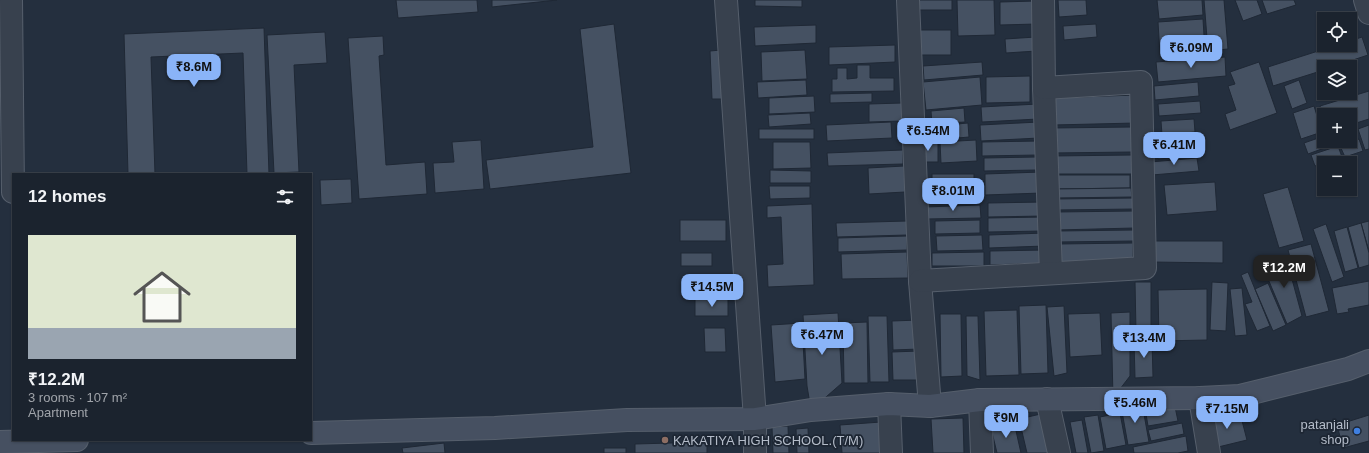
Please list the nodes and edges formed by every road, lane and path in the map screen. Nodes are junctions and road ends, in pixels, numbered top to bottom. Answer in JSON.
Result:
{"nodes":[{"id":1,"x":11,"y":0,"type":"edge"},
{"id":2,"x":726,"y":0,"type":"edge"},
{"id":3,"x":908,"y":0,"type":"edge"},
{"id":4,"x":1043,"y":0,"type":"edge"},
{"id":5,"x":1364,"y":0,"type":"edge"},
{"id":6,"x":1369,"y":13,"type":"edge"},
{"id":7,"x":1044,"y":88,"type":"junction"},
{"id":8,"x":13,"y":173,"type":"edge"},
{"id":9,"x":1051,"y":273,"type":"junction"},
{"id":10,"x":920,"y":281,"type":"junction"},
{"id":11,"x":1369,"y":361,"type":"edge"},
{"id":12,"x":1200,"y":398,"type":"junction"},
{"id":13,"x":1047,"y":399,"type":"junction"},
{"id":14,"x":980,"y":400,"type":"junction"},
{"id":15,"x":889,"y":404,"type":"junction"},
{"id":16,"x":930,"y":406,"type":"junction"},
{"id":17,"x":755,"y":419,"type":"junction"},
{"id":18,"x":312,"y":433,"type":"edge"},
{"id":19,"x":26,"y":441,"type":"edge"},
{"id":20,"x":0,"y":442,"type":"edge"},
{"id":21,"x":755,"y":453,"type":"edge"},
{"id":22,"x":891,"y":453,"type":"edge"},
{"id":23,"x":982,"y":453,"type":"edge"},
{"id":24,"x":1059,"y":453,"type":"edge"},
{"id":25,"x":1209,"y":453,"type":"edge"}],
"edges":[{"from":1,"to":8,"type":"street"},
{"from":2,"to":17,"type":"street"},
{"from":3,"to":10,"type":"street"},
{"from":4,"to":7,"type":"street"},
{"from":5,"to":6,"type":"street"},
{"from":7,"to":9,"type":"street"},
{"from":7,"to":9,"type":"street"},
{"from":9,"to":10,"type":"street"},
{"from":10,"to":16,"type":"street"},
{"from":11,"to":12,"type":"main road"},
{"from":12,"to":13,"type":"main road"},
{"from":12,"to":25,"type":"street"},
{"from":13,"to":14,"type":"main road"},
{"from":13,"to":24,"type":"street"},
{"from":14,"to":16,"type":"main road"},
{"from":14,"to":23,"type":"street"},
{"from":15,"to":16,"type":"main road"},
{"from":15,"to":17,"type":"main road"},
{"from":15,"to":22,"type":"street"},
{"from":17,"to":18,"type":"main road"},
{"from":17,"to":21,"type":"street"},
{"from":19,"to":20,"type":"main road"}]}
